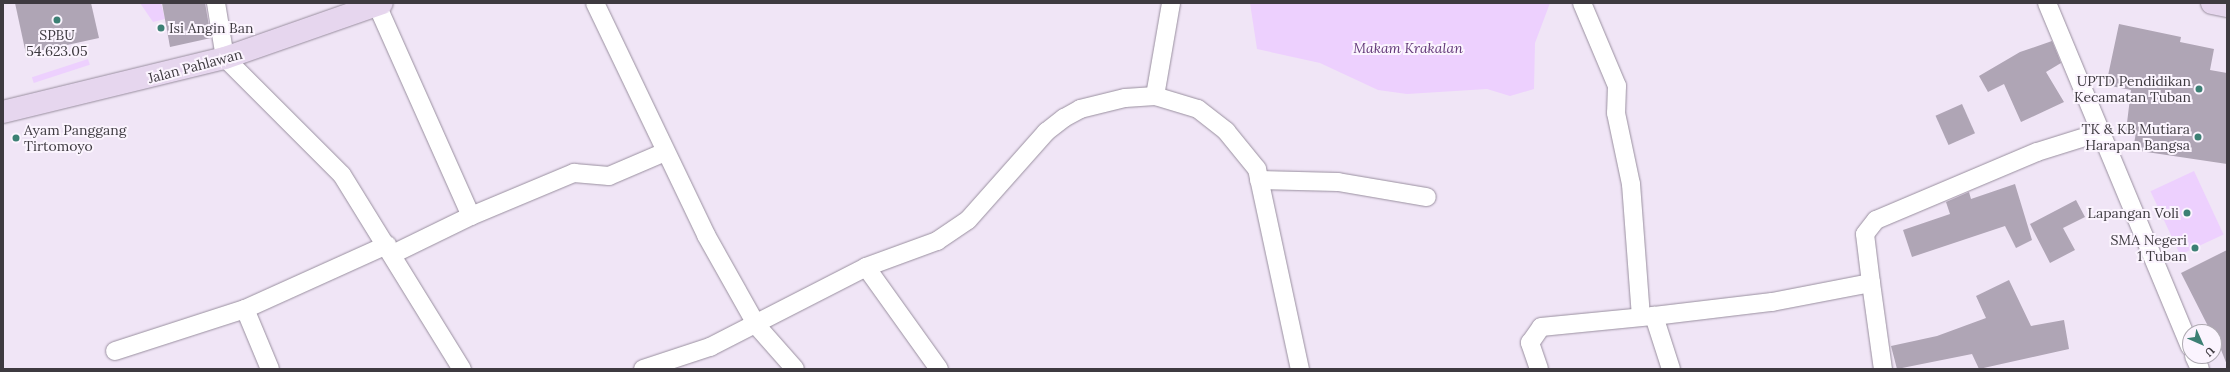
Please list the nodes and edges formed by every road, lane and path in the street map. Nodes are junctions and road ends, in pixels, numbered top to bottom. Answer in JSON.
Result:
{"nodes":[{"id":1,"x":216,"y":3,"type":"edge"},
{"id":2,"x":595,"y":3,"type":"edge"},
{"id":3,"x":1171,"y":3,"type":"edge"},
{"id":4,"x":1582,"y":3,"type":"edge"},
{"id":5,"x":2047,"y":3,"type":"edge"},
{"id":6,"x":2212,"y":3,"type":"edge"},
{"id":7,"x":379,"y":4,"type":"edge"},
{"id":8,"x":2227,"y":6,"type":"edge"},
{"id":9,"x":225,"y":58,"type":"junction"},
{"id":10,"x":1155,"y":96,"type":"junction"},
{"id":11,"x":3,"y":112,"type":"edge"},
{"id":12,"x":2101,"y":132,"type":"junction"},
{"id":13,"x":665,"y":152,"type":"junction"},
{"id":14,"x":1259,"y":180,"type":"junction"},
{"id":15,"x":1427,"y":197,"type":"dead end"},
{"id":16,"x":471,"y":216,"type":"junction"},
{"id":17,"x":390,"y":249,"type":"junction"},
{"id":18,"x":866,"y":267,"type":"junction"},
{"id":19,"x":1871,"y":283,"type":"junction"},
{"id":20,"x":245,"y":309,"type":"junction"},
{"id":21,"x":1648,"y":317,"type":"junction"},
{"id":22,"x":756,"y":326,"type":"junction"},
{"id":23,"x":2182,"y":327,"type":"edge"},
{"id":24,"x":115,"y":351,"type":"dead end"},
{"id":25,"x":270,"y":369,"type":"edge"},
{"id":26,"x":462,"y":369,"type":"edge"},
{"id":27,"x":643,"y":369,"type":"edge"},
{"id":28,"x":795,"y":369,"type":"edge"},
{"id":29,"x":939,"y":369,"type":"edge"},
{"id":30,"x":1300,"y":369,"type":"edge"},
{"id":31,"x":1539,"y":369,"type":"edge"},
{"id":32,"x":1671,"y":369,"type":"edge"},
{"id":33,"x":1883,"y":369,"type":"edge"}],
"edges":[{"from":1,"to":9,"type":"street"},
{"from":2,"to":13,"type":"street"},
{"from":3,"to":10,"type":"street"},
{"from":4,"to":21,"type":"street"},
{"from":5,"to":12,"type":"street"},
{"from":6,"to":8,"type":"main road"},
{"from":7,"to":9,"type":"main road","name":"Jalan Pahlawan"},
{"from":7,"to":16,"type":"street"},
{"from":9,"to":11,"type":"main road","name":"Jalan Pahlawan"},
{"from":9,"to":17,"type":"street"},
{"from":10,"to":14,"type":"street"},
{"from":10,"to":18,"type":"street"},
{"from":12,"to":19,"type":"street"},
{"from":12,"to":23,"type":"street"},
{"from":13,"to":16,"type":"street"},
{"from":13,"to":22,"type":"street"},
{"from":14,"to":15,"type":"street"},
{"from":14,"to":30,"type":"street"},
{"from":16,"to":17,"type":"street"},
{"from":17,"to":20,"type":"street"},
{"from":17,"to":26,"type":"street"},
{"from":18,"to":22,"type":"street"},
{"from":18,"to":29,"type":"street"},
{"from":19,"to":21,"type":"street"},
{"from":19,"to":33,"type":"street"},
{"from":20,"to":24,"type":"street"},
{"from":20,"to":25,"type":"street"},
{"from":21,"to":31,"type":"street"},
{"from":21,"to":32,"type":"street"},
{"from":22,"to":27,"type":"street"},
{"from":22,"to":28,"type":"street"}]}
